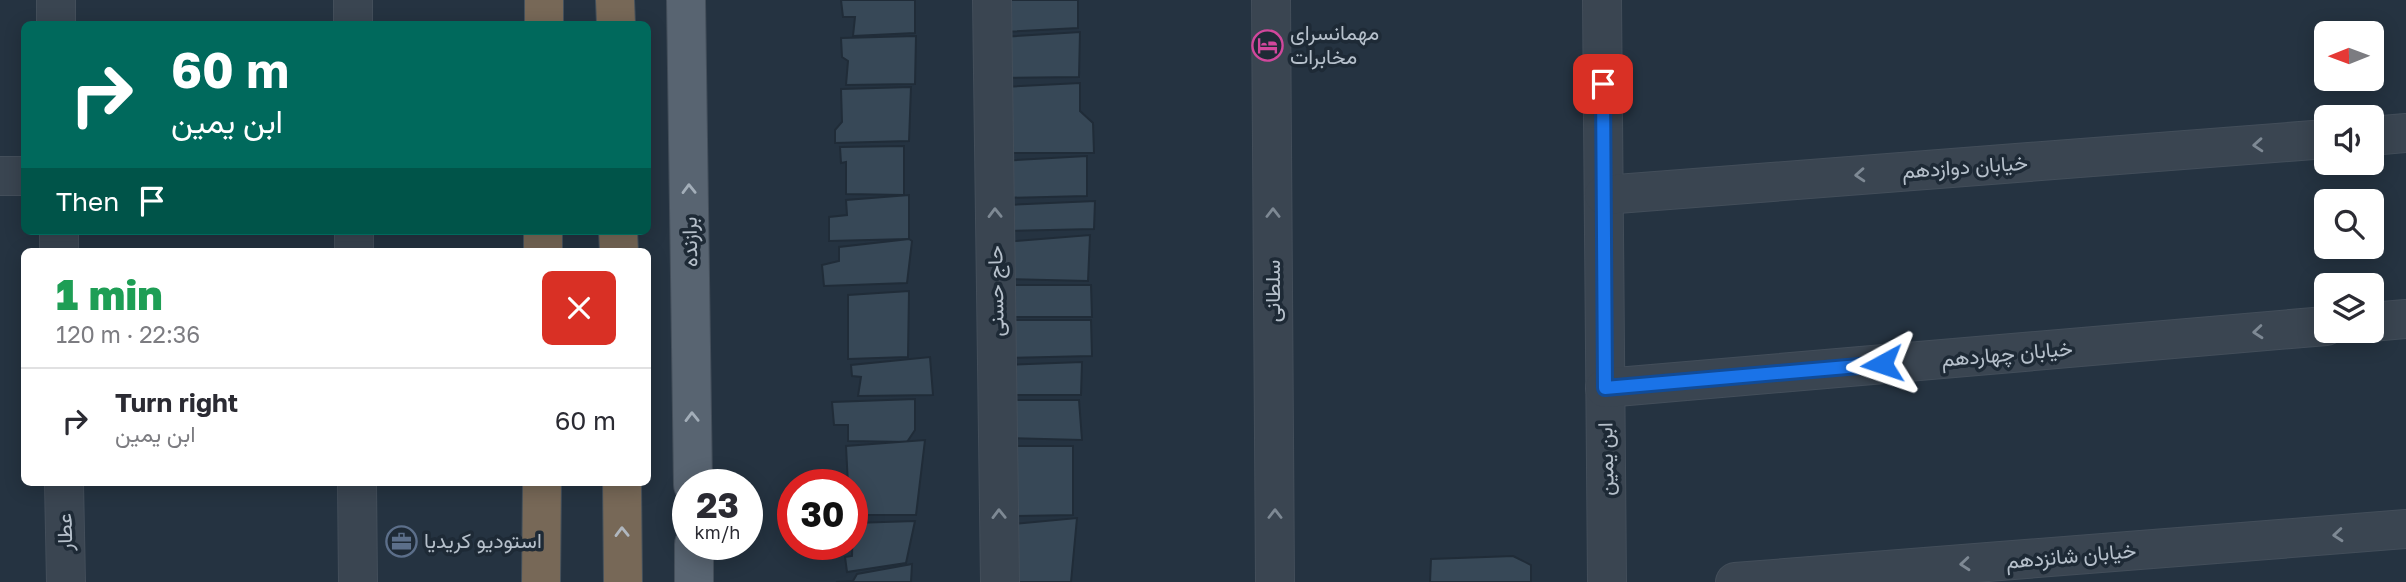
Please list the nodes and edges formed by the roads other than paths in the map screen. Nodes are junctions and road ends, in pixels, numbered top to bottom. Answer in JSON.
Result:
{"nodes":[{"id":1,"x":56,"y":0,"type":"edge"},
{"id":2,"x":353,"y":0,"type":"edge"},
{"id":3,"x":544,"y":0,"type":"edge"},
{"id":4,"x":615,"y":0,"type":"edge"},
{"id":5,"x":686,"y":0,"type":"edge"},
{"id":6,"x":992,"y":0,"type":"edge"},
{"id":7,"x":1271,"y":0,"type":"edge"},
{"id":8,"x":1607,"y":0,"type":"edge"},
{"id":9,"x":56,"y":21,"type":"edge"},
{"id":10,"x":353,"y":21,"type":"edge"},
{"id":11,"x":544,"y":21,"type":"edge"},
{"id":12,"x":616,"y":21,"type":"edge"},
{"id":13,"x":2406,"y":133,"type":"edge"},
{"id":14,"x":2384,"y":135,"type":"edge"},
{"id":15,"x":2314,"y":140,"type":"edge"},
{"id":16,"x":0,"y":176,"type":"edge"},
{"id":17,"x":21,"y":176,"type":"edge"},
{"id":18,"x":1604,"y":195,"type":"junction"},
{"id":19,"x":2406,"y":319,"type":"edge"},
{"id":20,"x":2384,"y":321,"type":"edge"},
{"id":21,"x":2314,"y":327,"type":"edge"},
{"id":22,"x":1605,"y":388,"type":"junction"},
{"id":23,"x":693,"y":469,"type":"edge"},
{"id":24,"x":64,"y":486,"type":"edge"},
{"id":25,"x":357,"y":486,"type":"edge"},
{"id":26,"x":542,"y":486,"type":"edge"},
{"id":27,"x":622,"y":486,"type":"edge"},
{"id":28,"x":2406,"y":529,"type":"edge"},
{"id":29,"x":694,"y":560,"type":"edge"},
{"id":30,"x":66,"y":582,"type":"edge"},
{"id":31,"x":358,"y":582,"type":"edge"},
{"id":32,"x":541,"y":582,"type":"edge"},
{"id":33,"x":623,"y":582,"type":"edge"},
{"id":34,"x":694,"y":582,"type":"edge"},
{"id":35,"x":1000,"y":582,"type":"edge"},
{"id":36,"x":1275,"y":582,"type":"edge"},
{"id":37,"x":1607,"y":582,"type":"edge"},
{"id":38,"x":1735,"y":582,"type":"edge"}],
"edges":[{"from":1,"to":9,"type":"street"},
{"from":2,"to":10,"type":"street"},
{"from":3,"to":11,"type":"highway"},
{"from":4,"to":12,"type":"highway"},
{"from":23,"to":5,"type":"main road","name":"برازنده","one_way":true},
{"from":35,"to":6,"type":"street","name":"حاج حسنی","one_way":true},
{"from":36,"to":7,"type":"street","name":"سلطانی","one_way":true},
{"from":8,"to":18,"type":"street","name":"ابن یمین"},
{"from":13,"to":14,"type":"street"},
{"from":15,"to":18,"type":"street","name":"خیابان دوازدهم","one_way":true},
{"from":16,"to":17,"type":"street"},
{"from":18,"to":22,"type":"street","name":"ابن یمین"},
{"from":19,"to":20,"type":"street"},
{"from":21,"to":22,"type":"street","name":"خیابان چهاردهم","one_way":true},
{"from":22,"to":37,"type":"street","name":"ابن یمین"},
{"from":24,"to":30,"type":"street","name":"عطار"},
{"from":25,"to":31,"type":"street"},
{"from":26,"to":32,"type":"highway"},
{"from":33,"to":27,"type":"highway","one_way":true},
{"from":28,"to":38,"type":"street","name":"خیابان شانزدهم","one_way":true},
{"from":29,"to":34,"type":"main road"}]}
